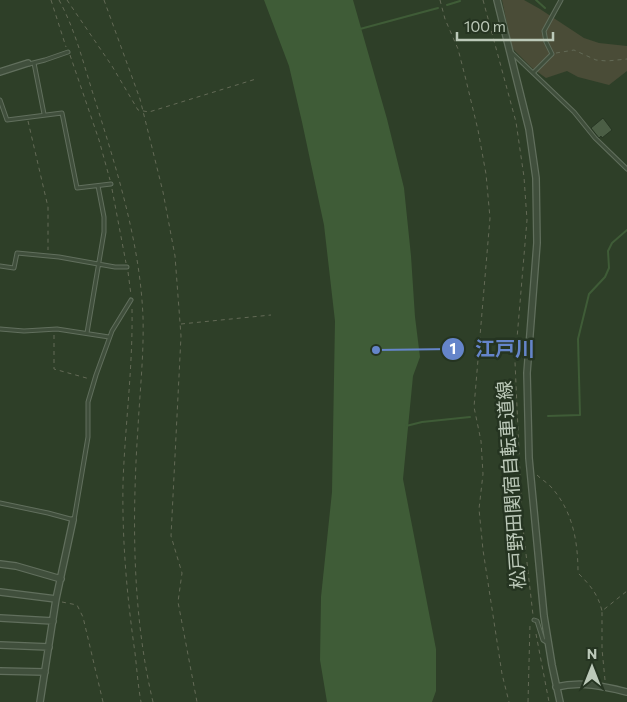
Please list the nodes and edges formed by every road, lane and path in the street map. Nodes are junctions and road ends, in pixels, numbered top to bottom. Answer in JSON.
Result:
{"nodes":[{"id":1,"x":51,"y":0,"type":"edge"},
{"id":2,"x":67,"y":0,"type":"edge"},
{"id":3,"x":104,"y":0,"type":"edge"},
{"id":4,"x":440,"y":0,"type":"edge"},
{"id":5,"x":483,"y":0,"type":"edge"},
{"id":6,"x":497,"y":0,"type":"edge"},
{"id":7,"x":561,"y":0,"type":"edge"},
{"id":8,"x":510,"y":51,"type":"junction"},
{"id":9,"x":68,"y":52,"type":"junction"},
{"id":10,"x":554,"y":53,"type":"dead end"},
{"id":11,"x":627,"y":59,"type":"edge"},
{"id":12,"x":31,"y":63,"type":"junction"},
{"id":13,"x":0,"y":72,"type":"edge"},
{"id":14,"x":533,"y":72,"type":"junction"},
{"id":15,"x":256,"y":79,"type":"dead end"},
{"id":16,"x":0,"y":100,"type":"edge"},
{"id":17,"x":143,"y":111,"type":"junction"},
{"id":18,"x":44,"y":114,"type":"junction"},
{"id":19,"x":28,"y":118,"type":"junction"},
{"id":20,"x":627,"y":169,"type":"edge"},
{"id":21,"x":111,"y":184,"type":"junction"},
{"id":22,"x":98,"y":186,"type":"junction"},
{"id":23,"x":48,"y":256,"type":"junction"},
{"id":24,"x":99,"y":265,"type":"junction"},
{"id":25,"x":0,"y":266,"type":"edge"},
{"id":26,"x":127,"y":267,"type":"junction"},
{"id":27,"x":132,"y":300,"type":"junction"},
{"id":28,"x":271,"y":315,"type":"dead end"},
{"id":29,"x":180,"y":324,"type":"junction"},
{"id":30,"x":0,"y":329,"type":"edge"},
{"id":31,"x":54,"y":329,"type":"junction"},
{"id":32,"x":87,"y":333,"type":"junction"},
{"id":33,"x":110,"y":337,"type":"junction"},
{"id":34,"x":94,"y":380,"type":"junction"},
{"id":35,"x":530,"y":467,"type":"junction"},
{"id":36,"x":0,"y":503,"type":"edge"},
{"id":37,"x":73,"y":520,"type":"junction"},
{"id":38,"x":135,"y":544,"type":"dead end"},
{"id":39,"x":0,"y":564,"type":"edge"},
{"id":40,"x":61,"y":579,"type":"junction"},
{"id":41,"x":627,"y":591,"type":"edge"},
{"id":42,"x":0,"y":592,"type":"edge"},
{"id":43,"x":56,"y":600,"type":"junction"},
{"id":44,"x":602,"y":611,"type":"junction"},
{"id":45,"x":0,"y":618,"type":"edge"},
{"id":46,"x":534,"y":620,"type":"junction"},
{"id":47,"x":53,"y":621,"type":"junction"},
{"id":48,"x":535,"y":633,"type":"dead end"},
{"id":49,"x":549,"y":643,"type":"junction"},
{"id":50,"x":0,"y":645,"type":"edge"},
{"id":51,"x":49,"y":647,"type":"junction"},
{"id":52,"x":0,"y":671,"type":"edge"},
{"id":53,"x":45,"y":672,"type":"junction"},
{"id":54,"x":605,"y":686,"type":"junction"},
{"id":55,"x":556,"y":687,"type":"junction"},
{"id":56,"x":627,"y":692,"type":"edge"},
{"id":57,"x":40,"y":702,"type":"edge"},
{"id":58,"x":103,"y":702,"type":"edge"},
{"id":59,"x":141,"y":702,"type":"edge"},
{"id":60,"x":153,"y":702,"type":"edge"},
{"id":61,"x":197,"y":702,"type":"edge"},
{"id":62,"x":509,"y":702,"type":"edge"},
{"id":63,"x":528,"y":702,"type":"edge"},
{"id":64,"x":549,"y":702,"type":"edge"},
{"id":65,"x":560,"y":702,"type":"edge"}],
"edges":[{"from":1,"to":9,"type":"path"},
{"from":2,"to":17,"type":"path"},
{"from":3,"to":17,"type":"path"},
{"from":4,"to":62,"type":"path"},
{"from":5,"to":46,"type":"path","name":"松戸野田関宿自転車道線"},
{"from":6,"to":8,"type":"street"},
{"from":7,"to":14,"type":"lane"},
{"from":8,"to":14,"type":"lane"},
{"from":8,"to":35,"type":"street"},
{"from":9,"to":12,"type":"lane"},
{"from":9,"to":21,"type":"path"},
{"from":10,"to":11,"type":"path"},
{"from":12,"to":13,"type":"street"},
{"from":12,"to":18,"type":"lane"},
{"from":14,"to":20,"type":"lane"},
{"from":15,"to":17,"type":"path"},
{"from":16,"to":19,"type":"lane"},
{"from":17,"to":29,"type":"path"},
{"from":18,"to":19,"type":"lane"},
{"from":18,"to":22,"type":"lane"},
{"from":19,"to":23,"type":"path"},
{"from":21,"to":22,"type":"lane"},
{"from":21,"to":26,"type":"path"},
{"from":22,"to":24,"type":"lane"},
{"from":23,"to":24,"type":"lane"},
{"from":23,"to":25,"type":"lane"},
{"from":24,"to":26,"type":"lane"},
{"from":24,"to":32,"type":"lane"},
{"from":26,"to":27,"type":"path"},
{"from":27,"to":33,"type":"lane"},
{"from":27,"to":59,"type":"path"},
{"from":28,"to":29,"type":"path"},
{"from":29,"to":61,"type":"path"},
{"from":30,"to":31,"type":"lane"},
{"from":31,"to":32,"type":"lane"},
{"from":31,"to":34,"type":"path"},
{"from":32,"to":33,"type":"lane"},
{"from":33,"to":34,"type":"lane"},
{"from":34,"to":37,"type":"lane"},
{"from":35,"to":44,"type":"path"},
{"from":35,"to":49,"type":"street"},
{"from":36,"to":37,"type":"lane"},
{"from":37,"to":40,"type":"street"},
{"from":38,"to":60,"type":"path"},
{"from":39,"to":40,"type":"street"},
{"from":40,"to":43,"type":"street"},
{"from":41,"to":44,"type":"path"},
{"from":42,"to":43,"type":"street"},
{"from":43,"to":47,"type":"street"},
{"from":43,"to":58,"type":"path"},
{"from":44,"to":54,"type":"path"},
{"from":45,"to":47,"type":"street"},
{"from":46,"to":49,"type":"lane"},
{"from":46,"to":63,"type":"path","name":"松戸野田関宿自転車道線"},
{"from":47,"to":51,"type":"street"},
{"from":48,"to":64,"type":"path"},
{"from":49,"to":55,"type":"street"},
{"from":50,"to":51,"type":"street"},
{"from":51,"to":53,"type":"street"},
{"from":52,"to":53,"type":"street"},
{"from":53,"to":57,"type":"street"},
{"from":54,"to":55,"type":"street"},
{"from":54,"to":56,"type":"street"},
{"from":55,"to":65,"type":"street"}]}
